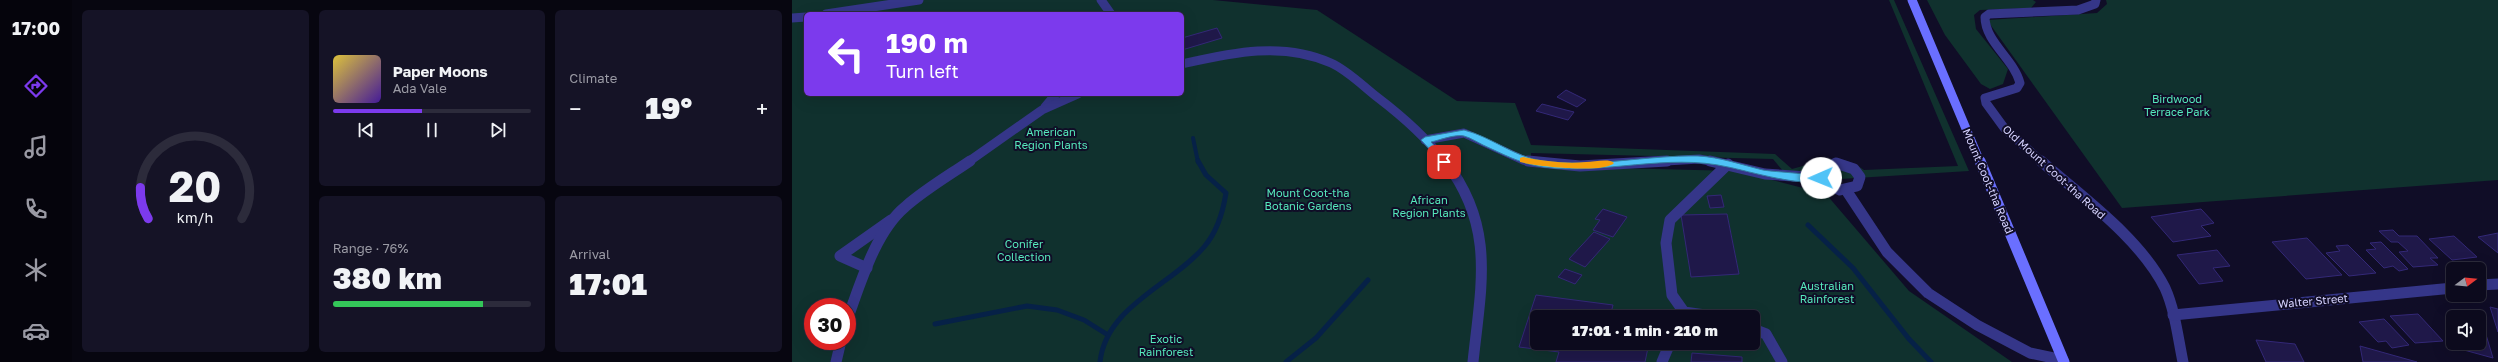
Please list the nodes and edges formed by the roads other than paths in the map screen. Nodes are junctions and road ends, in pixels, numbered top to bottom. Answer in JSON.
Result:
{"nodes":[{"id":1,"x":919,"y":0,"type":"edge"},
{"id":2,"x":1101,"y":0,"type":"edge"},
{"id":3,"x":1912,"y":0,"type":"edge"},
{"id":4,"x":2096,"y":0,"type":"edge"},
{"id":5,"x":839,"y":12,"type":"edge"},
{"id":6,"x":1110,"y":12,"type":"edge"},
{"id":7,"x":804,"y":16,"type":"edge"},
{"id":8,"x":792,"y":18,"type":"edge"},
{"id":9,"x":1184,"y":64,"type":"edge"},
{"id":10,"x":1054,"y":96,"type":"edge"},
{"id":11,"x":1074,"y":96,"type":"edge"},
{"id":12,"x":1042,"y":110,"type":"junction"},
{"id":13,"x":1425,"y":140,"type":"junction"},
{"id":14,"x":1728,"y":164,"type":"junction"},
{"id":15,"x":1821,"y":178,"type":"junction"},
{"id":16,"x":1846,"y":190,"type":"junction"},
{"id":17,"x":893,"y":218,"type":"junction"},
{"id":18,"x":867,"y":268,"type":"junction"},
{"id":19,"x":2498,"y":284,"type":"edge"},
{"id":20,"x":2486,"y":285,"type":"edge"},
{"id":21,"x":2446,"y":289,"type":"edge"},
{"id":22,"x":855,"y":298,"type":"edge"},
{"id":23,"x":1681,"y":310,"type":"edge"},
{"id":24,"x":2173,"y":315,"type":"junction"},
{"id":25,"x":1760,"y":332,"type":"edge"},
{"id":26,"x":839,"y":350,"type":"edge"},
{"id":27,"x":1667,"y":350,"type":"edge"},
{"id":28,"x":2064,"y":361,"type":"edge"},
{"id":29,"x":836,"y":362,"type":"edge"},
{"id":30,"x":1473,"y":362,"type":"edge"},
{"id":31,"x":1662,"y":362,"type":"edge"},
{"id":32,"x":1782,"y":362,"type":"edge"},
{"id":33,"x":2183,"y":362,"type":"edge"}],
"edges":[{"from":1,"to":5,"type":"street"},
{"from":2,"to":6,"type":"street"},
{"from":3,"to":28,"type":"main road","name":"Mount Coot-tha Road"},
{"from":4,"to":24,"type":"street","name":"Old Mount Coot-tha Road"},
{"from":7,"to":8,"type":"street"},
{"from":9,"to":13,"type":"street"},
{"from":10,"to":12,"type":"street"},
{"from":11,"to":12,"type":"street"},
{"from":12,"to":17,"type":"street"},
{"from":13,"to":14,"type":"street"},
{"from":13,"to":30,"type":"street"},
{"from":14,"to":15,"type":"street"},
{"from":14,"to":23,"type":"street"},
{"from":15,"to":16,"type":"street"},
{"from":15,"to":16,"type":"street"},
{"from":16,"to":28,"type":"street"},
{"from":17,"to":18,"type":"street"},
{"from":17,"to":18,"type":"street"},
{"from":18,"to":22,"type":"street"},
{"from":19,"to":20,"type":"street"},
{"from":21,"to":24,"type":"street","name":"Walter Street"},
{"from":24,"to":33,"type":"street","name":"Old Mount Coot-tha Road"},
{"from":25,"to":32,"type":"street"},
{"from":26,"to":29,"type":"street"},
{"from":27,"to":31,"type":"street"}]}
